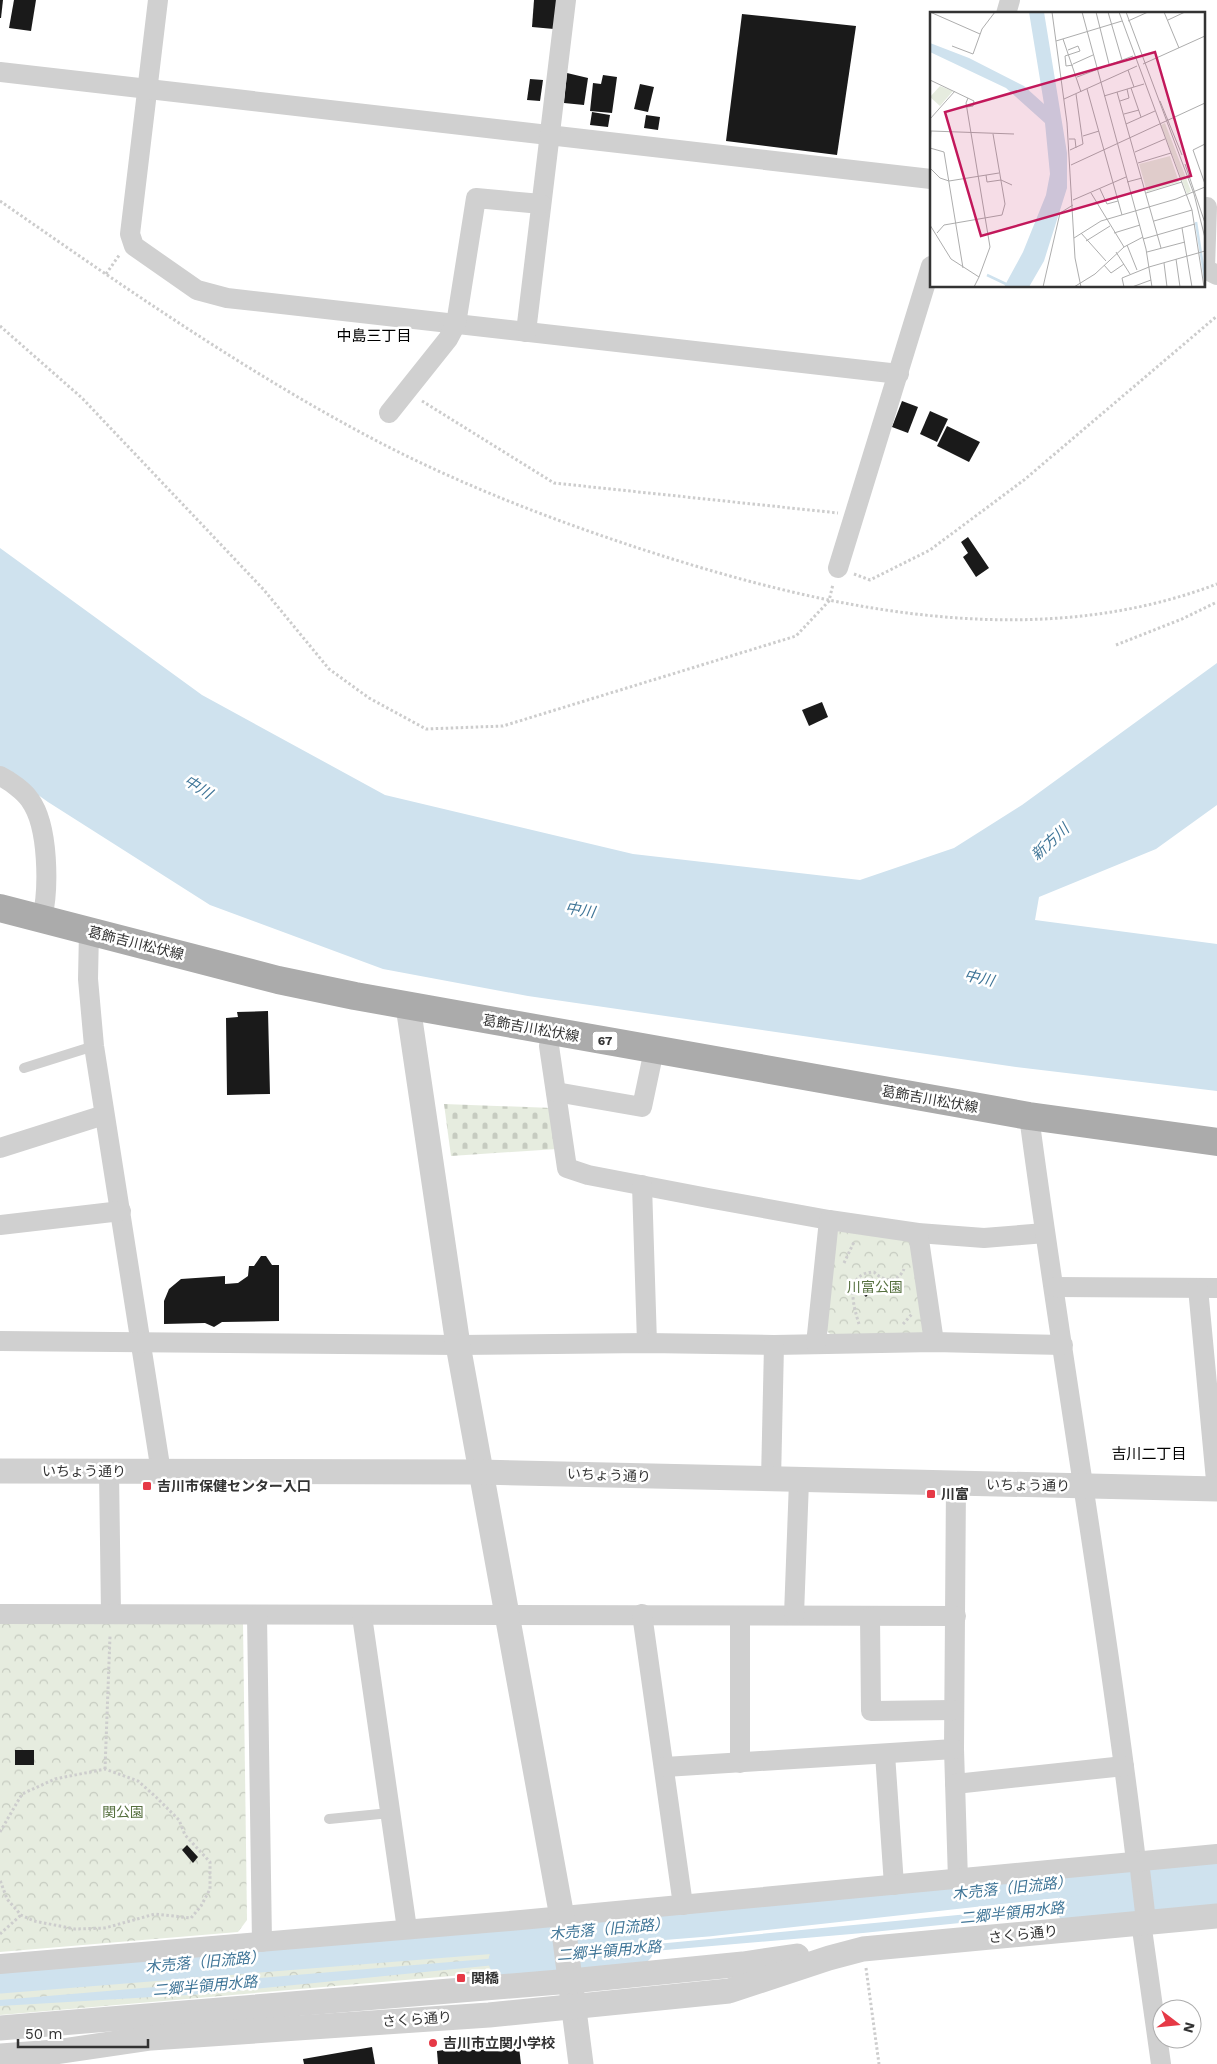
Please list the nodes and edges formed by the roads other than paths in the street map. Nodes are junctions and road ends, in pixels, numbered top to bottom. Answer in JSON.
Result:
{"nodes":[{"id":1,"x":158,"y":0,"type":"edge"},
{"id":2,"x":566,"y":0,"type":"edge"},
{"id":3,"x":0,"y":72,"type":"edge"},
{"id":4,"x":148,"y":88,"type":"junction"},
{"id":5,"x":551,"y":134,"type":"junction"},
{"id":6,"x":930,"y":179,"type":"edge"},
{"id":7,"x":541,"y":204,"type":"junction"},
{"id":8,"x":1209,"y":207,"type":"edge"},
{"id":9,"x":930,"y":269,"type":"edge"},
{"id":10,"x":1217,"y":275,"type":"edge"},
{"id":11,"x":456,"y":324,"type":"junction"},
{"id":12,"x":526,"y":332,"type":"junction"},
{"id":13,"x":899,"y":374,"type":"junction"},
{"id":14,"x":389,"y":414,"type":"dead end"},
{"id":15,"x":838,"y":568,"type":"road end"},
{"id":16,"x":0,"y":776,"type":"edge"},
{"id":17,"x":0,"y":908,"type":"edge"},
{"id":18,"x":42,"y":919,"type":"junction"},
{"id":19,"x":89,"y":931,"type":"junction"},
{"id":20,"x":408,"y":1006,"type":"junction"},
{"id":21,"x":552,"y":1031,"type":"junction"},
{"id":22,"x":94,"y":1046,"type":"junction"},
{"id":23,"x":654,"y":1050,"type":"junction"},
{"id":24,"x":24,"y":1068,"type":"dead end"},
{"id":25,"x":556,"y":1092,"type":"junction"},
{"id":26,"x":104,"y":1115,"type":"junction"},
{"id":27,"x":1029,"y":1116,"type":"junction"},
{"id":28,"x":1217,"y":1142,"type":"edge"},
{"id":29,"x":0,"y":1148,"type":"edge"},
{"id":30,"x":642,"y":1185,"type":"junction"},
{"id":31,"x":121,"y":1211,"type":"junction"},
{"id":32,"x":829,"y":1220,"type":"junction"},
{"id":33,"x":0,"y":1225,"type":"edge"},
{"id":34,"x":918,"y":1233,"type":"junction"},
{"id":35,"x":1045,"y":1234,"type":"junction"},
{"id":36,"x":1054,"y":1286,"type":"junction"},
{"id":37,"x":1207,"y":1288,"type":"edge"},
{"id":38,"x":0,"y":1342,"type":"edge"},
{"id":39,"x":143,"y":1342,"type":"junction"},
{"id":40,"x":934,"y":1342,"type":"junction"},
{"id":41,"x":647,"y":1343,"type":"junction"},
{"id":42,"x":816,"y":1344,"type":"junction"},
{"id":43,"x":458,"y":1345,"type":"junction"},
{"id":44,"x":774,"y":1345,"type":"junction"},
{"id":45,"x":1063,"y":1345,"type":"junction"},
{"id":46,"x":0,"y":1471,"type":"edge"},
{"id":47,"x":109,"y":1471,"type":"junction"},
{"id":48,"x":161,"y":1472,"type":"junction"},
{"id":49,"x":480,"y":1472,"type":"junction"},
{"id":50,"x":771,"y":1480,"type":"junction"},
{"id":51,"x":799,"y":1480,"type":"junction"},
{"id":52,"x":956,"y":1484,"type":"junction"},
{"id":53,"x":1084,"y":1486,"type":"junction"},
{"id":54,"x":1217,"y":1490,"type":"edge"},
{"id":55,"x":0,"y":1614,"type":"edge"},
{"id":56,"x":112,"y":1614,"type":"junction"},
{"id":57,"x":642,"y":1614,"type":"junction"},
{"id":58,"x":257,"y":1615,"type":"junction"},
{"id":59,"x":794,"y":1615,"type":"junction"},
{"id":60,"x":362,"y":1616,"type":"junction"},
{"id":61,"x":506,"y":1616,"type":"junction"},
{"id":62,"x":956,"y":1616,"type":"junction"},
{"id":63,"x":740,"y":1617,"type":"junction"},
{"id":64,"x":870,"y":1617,"type":"junction"},
{"id":65,"x":954,"y":1710,"type":"junction"},
{"id":66,"x":954,"y":1749,"type":"junction"},
{"id":67,"x":885,"y":1754,"type":"junction"},
{"id":68,"x":740,"y":1763,"type":"junction"},
{"id":69,"x":1124,"y":1766,"type":"junction"},
{"id":70,"x":665,"y":1768,"type":"junction"},
{"id":71,"x":955,"y":1784,"type":"junction"},
{"id":72,"x":390,"y":1813,"type":"junction"},
{"id":73,"x":329,"y":1819,"type":"dead end"},
{"id":74,"x":1217,"y":1854,"type":"edge"},
{"id":75,"x":1137,"y":1861,"type":"junction"},
{"id":76,"x":958,"y":1880,"type":"junction"},
{"id":77,"x":894,"y":1885,"type":"junction"},
{"id":78,"x":683,"y":1905,"type":"junction"},
{"id":79,"x":1217,"y":1916,"type":"edge"},
{"id":80,"x":1144,"y":1917,"type":"junction"},
{"id":81,"x":562,"y":1921,"type":"junction"},
{"id":82,"x":407,"y":1929,"type":"junction"},
{"id":83,"x":262,"y":1942,"type":"junction"},
{"id":84,"x":829,"y":1958,"type":"junction"},
{"id":85,"x":0,"y":1964,"type":"edge"},
{"id":86,"x":570,"y":1976,"type":"junction"},
{"id":87,"x":573,"y":2006,"type":"junction"},
{"id":88,"x":0,"y":2028,"type":"edge"},
{"id":89,"x":0,"y":2056,"type":"edge"},
{"id":90,"x":581,"y":2064,"type":"edge"},
{"id":91,"x":1161,"y":2064,"type":"edge"}],
"edges":[{"from":1,"to":4,"type":"street"},
{"from":2,"to":5,"type":"street"},
{"from":3,"to":4,"type":"street"},
{"from":4,"to":5,"type":"street"},
{"from":4,"to":11,"type":"street"},
{"from":5,"to":6,"type":"street"},
{"from":5,"to":7,"type":"street"},
{"from":7,"to":11,"type":"street"},
{"from":7,"to":12,"type":"street"},
{"from":8,"to":10,"type":"street"},
{"from":9,"to":13,"type":"street"},
{"from":11,"to":12,"type":"street"},
{"from":11,"to":14,"type":"street"},
{"from":12,"to":13,"type":"street"},
{"from":13,"to":15,"type":"street"},
{"from":16,"to":18,"type":"street"},
{"from":17,"to":18,"type":"main road","name":"葛飾吉川松伏線","number":"67"},
{"from":18,"to":19,"type":"main road","name":"葛飾吉川松伏線","number":"67"},
{"from":19,"to":20,"type":"main road","name":"葛飾吉川松伏線","number":"67"},
{"from":19,"to":22,"type":"street"},
{"from":20,"to":21,"type":"main road","name":"葛飾吉川松伏線","number":"67"},
{"from":20,"to":43,"type":"street"},
{"from":21,"to":23,"type":"main road","name":"葛飾吉川松伏線","number":"67"},
{"from":21,"to":25,"type":"street"},
{"from":22,"to":24,"type":"lane"},
{"from":22,"to":26,"type":"street"},
{"from":23,"to":25,"type":"street"},
{"from":23,"to":27,"type":"main road","name":"葛飾吉川松伏線","number":"67"},
{"from":25,"to":30,"type":"street"},
{"from":26,"to":29,"type":"street"},
{"from":26,"to":31,"type":"street"},
{"from":27,"to":28,"type":"main road","name":"葛飾吉川松伏線","number":"67"},
{"from":27,"to":35,"type":"street"},
{"from":30,"to":32,"type":"street"},
{"from":30,"to":41,"type":"street"},
{"from":31,"to":33,"type":"street"},
{"from":31,"to":39,"type":"street"},
{"from":32,"to":34,"type":"street"},
{"from":32,"to":42,"type":"street"},
{"from":34,"to":35,"type":"street"},
{"from":34,"to":40,"type":"street"},
{"from":35,"to":36,"type":"street"},
{"from":36,"to":37,"type":"street"},
{"from":36,"to":45,"type":"street"},
{"from":37,"to":54,"type":"street"},
{"from":38,"to":39,"type":"street"},
{"from":39,"to":43,"type":"street"},
{"from":39,"to":48,"type":"street"},
{"from":40,"to":42,"type":"street"},
{"from":40,"to":45,"type":"street"},
{"from":41,"to":43,"type":"street"},
{"from":41,"to":44,"type":"street"},
{"from":42,"to":44,"type":"street"},
{"from":43,"to":49,"type":"street"},
{"from":44,"to":50,"type":"street"},
{"from":45,"to":53,"type":"street"},
{"from":46,"to":47,"type":"street","name":"いちょう通り"},
{"from":47,"to":48,"type":"street","name":"いちょう通り"},
{"from":47,"to":56,"type":"street"},
{"from":48,"to":49,"type":"street","name":"いちょう通り"},
{"from":49,"to":50,"type":"street","name":"いちょう通り"},
{"from":49,"to":61,"type":"street"},
{"from":50,"to":51,"type":"street","name":"いちょう通り"},
{"from":51,"to":52,"type":"street","name":"いちょう通り"},
{"from":51,"to":59,"type":"street"},
{"from":52,"to":53,"type":"street","name":"いちょう通り"},
{"from":52,"to":62,"type":"street"},
{"from":53,"to":54,"type":"street","name":"いちょう通り"},
{"from":53,"to":69,"type":"street"},
{"from":55,"to":56,"type":"street"},
{"from":56,"to":58,"type":"street"},
{"from":57,"to":61,"type":"street"},
{"from":57,"to":63,"type":"street"},
{"from":57,"to":70,"type":"street"},
{"from":58,"to":60,"type":"street"},
{"from":58,"to":83,"type":"street"},
{"from":59,"to":63,"type":"street"},
{"from":59,"to":64,"type":"street"},
{"from":60,"to":61,"type":"street"},
{"from":60,"to":72,"type":"street"},
{"from":61,"to":81,"type":"street"},
{"from":62,"to":64,"type":"street"},
{"from":62,"to":65,"type":"street"},
{"from":63,"to":68,"type":"street"},
{"from":64,"to":65,"type":"street"},
{"from":65,"to":66,"type":"street"},
{"from":66,"to":67,"type":"street"},
{"from":66,"to":71,"type":"street"},
{"from":67,"to":68,"type":"street"},
{"from":67,"to":77,"type":"street"},
{"from":68,"to":70,"type":"street"},
{"from":69,"to":71,"type":"street"},
{"from":69,"to":75,"type":"street"},
{"from":70,"to":78,"type":"street"},
{"from":71,"to":76,"type":"street"},
{"from":72,"to":73,"type":"lane"},
{"from":72,"to":82,"type":"street"},
{"from":74,"to":75,"type":"street"},
{"from":75,"to":76,"type":"street"},
{"from":75,"to":80,"type":"street"},
{"from":76,"to":77,"type":"street"},
{"from":77,"to":78,"type":"street"},
{"from":78,"to":81,"type":"street"},
{"from":79,"to":80,"type":"street","name":"さくら通り"},
{"from":80,"to":84,"type":"street","name":"さくら通り"},
{"from":80,"to":91,"type":"street"},
{"from":81,"to":82,"type":"street"},
{"from":81,"to":86,"type":"street"},
{"from":82,"to":83,"type":"street"},
{"from":83,"to":85,"type":"street"},
{"from":84,"to":86,"type":"street","name":"さくら通り"},
{"from":84,"to":87,"type":"street","name":"さくら通り"},
{"from":86,"to":87,"type":"street"},
{"from":86,"to":88,"type":"street","name":"さくら通り"},
{"from":87,"to":89,"type":"street","name":"さくら通り"},
{"from":87,"to":90,"type":"street"}]}
